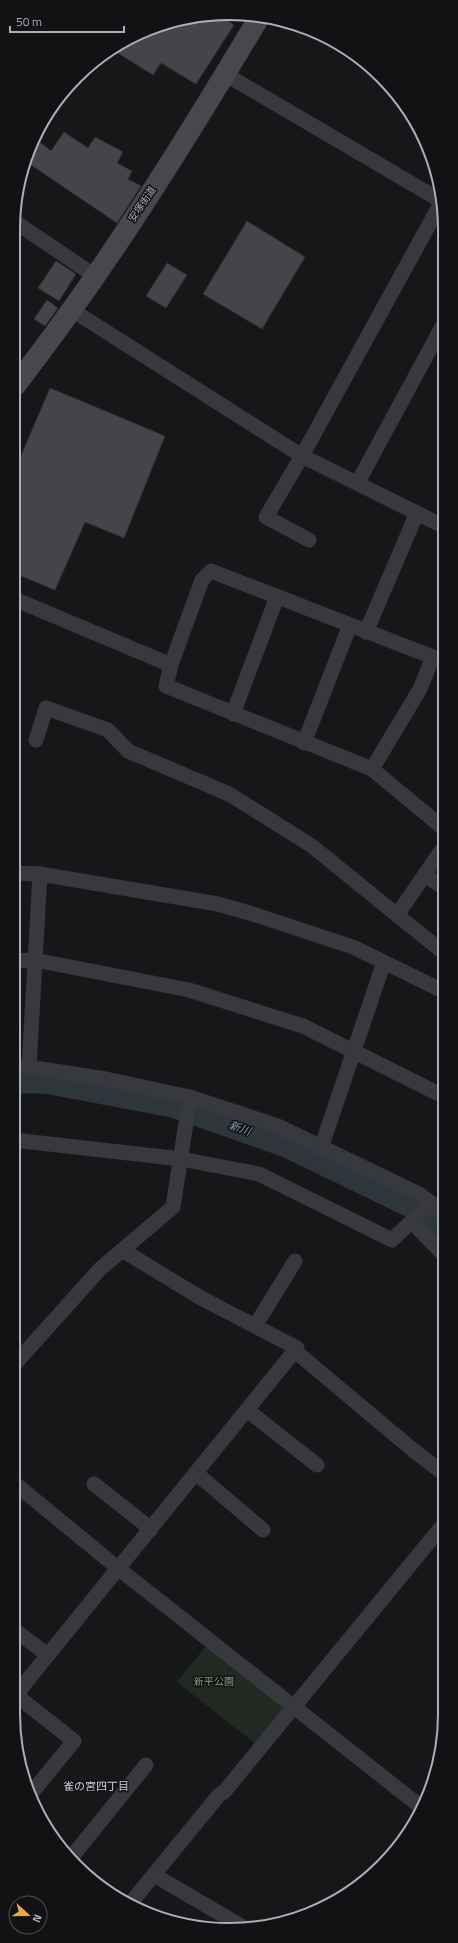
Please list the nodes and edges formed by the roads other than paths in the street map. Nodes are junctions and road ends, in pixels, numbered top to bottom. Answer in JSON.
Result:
{"nodes":[{"id":1,"x":256,"y":22,"type":"edge"},
{"id":2,"x":225,"y":74,"type":"junction"},
{"id":3,"x":435,"y":198,"type":"edge"},
{"id":4,"x":437,"y":211,"type":"edge"},
{"id":5,"x":20,"y":225,"type":"edge"},
{"id":6,"x":95,"y":276,"type":"junction"},
{"id":7,"x":72,"y":310,"type":"junction"},
{"id":8,"x":438,"y":334,"type":"edge"},
{"id":9,"x":20,"y":379,"type":"edge"},
{"id":10,"x":302,"y":456,"type":"junction"},
{"id":11,"x":358,"y":482,"type":"junction"},
{"id":12,"x":417,"y":513,"type":"junction"},
{"id":13,"x":438,"y":524,"type":"edge"},
{"id":14,"x":309,"y":540,"type":"dead end"},
{"id":15,"x":277,"y":597,"type":"junction"},
{"id":16,"x":20,"y":602,"type":"edge"},
{"id":17,"x":350,"y":625,"type":"junction"},
{"id":18,"x":366,"y":632,"type":"junction"},
{"id":19,"x":171,"y":665,"type":"junction"},
{"id":20,"x":232,"y":714,"type":"junction"},
{"id":21,"x":36,"y":740,"type":"dead end"},
{"id":22,"x":304,"y":743,"type":"junction"},
{"id":23,"x":372,"y":769,"type":"junction"},
{"id":24,"x":438,"y":824,"type":"edge"},
{"id":25,"x":438,"y":856,"type":"edge"},
{"id":26,"x":20,"y":873,"type":"edge"},
{"id":27,"x":40,"y":874,"type":"junction"},
{"id":28,"x":425,"y":875,"type":"junction"},
{"id":29,"x":438,"y":884,"type":"edge"},
{"id":30,"x":397,"y":915,"type":"junction"},
{"id":31,"x":438,"y":948,"type":"edge"},
{"id":32,"x":35,"y":960,"type":"junction"},
{"id":33,"x":20,"y":961,"type":"edge"},
{"id":34,"x":384,"y":962,"type":"junction"},
{"id":35,"x":438,"y":989,"type":"edge"},
{"id":36,"x":354,"y":1052,"type":"junction"},
{"id":37,"x":20,"y":1067,"type":"edge"},
{"id":38,"x":29,"y":1067,"type":"junction"},
{"id":39,"x":438,"y":1094,"type":"edge"},
{"id":40,"x":189,"y":1107,"type":"junction"},
{"id":41,"x":20,"y":1141,"type":"edge"},
{"id":42,"x":321,"y":1148,"type":"junction"},
{"id":43,"x":181,"y":1159,"type":"junction"},
{"id":44,"x":421,"y":1212,"type":"junction"},
{"id":45,"x":438,"y":1214,"type":"edge"},
{"id":46,"x":438,"y":1244,"type":"edge"},
{"id":47,"x":122,"y":1250,"type":"junction"},
{"id":48,"x":295,"y":1261,"type":"dead end"},
{"id":49,"x":255,"y":1326,"type":"junction"},
{"id":50,"x":295,"y":1351,"type":"junction"},
{"id":51,"x":20,"y":1358,"type":"edge"},
{"id":52,"x":247,"y":1410,"type":"junction"},
{"id":53,"x":317,"y":1465,"type":"dead end"},
{"id":54,"x":438,"y":1469,"type":"edge"},
{"id":55,"x":196,"y":1473,"type":"junction"},
{"id":56,"x":94,"y":1484,"type":"dead end"},
{"id":57,"x":20,"y":1488,"type":"edge"},
{"id":58,"x":151,"y":1529,"type":"junction"},
{"id":59,"x":263,"y":1530,"type":"dead end"},
{"id":60,"x":438,"y":1531,"type":"edge"},
{"id":61,"x":119,"y":1569,"type":"junction"},
{"id":62,"x":20,"y":1634,"type":"edge"},
{"id":63,"x":48,"y":1655,"type":"junction"},
{"id":64,"x":20,"y":1691,"type":"edge"},
{"id":65,"x":20,"y":1702,"type":"edge"},
{"id":66,"x":294,"y":1707,"type":"junction"},
{"id":67,"x":146,"y":1765,"type":"dead end"},
{"id":68,"x":34,"y":1790,"type":"edge"},
{"id":69,"x":417,"y":1804,"type":"edge"},
{"id":70,"x":74,"y":1854,"type":"edge"},
{"id":71,"x":154,"y":1874,"type":"junction"},
{"id":72,"x":133,"y":1899,"type":"edge"},
{"id":73,"x":236,"y":1923,"type":"edge"}],
"edges":[{"from":1,"to":2,"type":"main road","name":"安塚街道"},
{"from":2,"to":3,"type":"street"},
{"from":2,"to":6,"type":"main road","name":"安塚街道"},
{"from":4,"to":10,"type":"street"},
{"from":5,"to":6,"type":"street"},
{"from":6,"to":7,"type":"main road","name":"安塚街道"},
{"from":7,"to":9,"type":"main road","name":"安塚街道"},
{"from":7,"to":10,"type":"street"},
{"from":8,"to":11,"type":"street"},
{"from":10,"to":11,"type":"street"},
{"from":10,"to":14,"type":"street"},
{"from":11,"to":12,"type":"street"},
{"from":12,"to":13,"type":"street"},
{"from":12,"to":18,"type":"street"},
{"from":15,"to":17,"type":"street"},
{"from":15,"to":19,"type":"street"},
{"from":15,"to":20,"type":"street"},
{"from":16,"to":19,"type":"street"},
{"from":17,"to":18,"type":"street"},
{"from":17,"to":22,"type":"street"},
{"from":18,"to":23,"type":"street"},
{"from":19,"to":20,"type":"street"},
{"from":20,"to":22,"type":"street"},
{"from":21,"to":30,"type":"street"},
{"from":22,"to":23,"type":"street"},
{"from":23,"to":24,"type":"street"},
{"from":25,"to":28,"type":"street"},
{"from":26,"to":27,"type":"street"},
{"from":27,"to":32,"type":"street"},
{"from":27,"to":34,"type":"street"},
{"from":28,"to":29,"type":"street"},
{"from":28,"to":30,"type":"street"},
{"from":30,"to":31,"type":"street"},
{"from":32,"to":33,"type":"street"},
{"from":32,"to":36,"type":"street"},
{"from":32,"to":38,"type":"street"},
{"from":34,"to":35,"type":"street"},
{"from":34,"to":36,"type":"street"},
{"from":36,"to":39,"type":"street"},
{"from":36,"to":42,"type":"street"},
{"from":37,"to":38,"type":"street"},
{"from":38,"to":40,"type":"street"},
{"from":40,"to":42,"type":"street"},
{"from":40,"to":43,"type":"street"},
{"from":41,"to":43,"type":"street"},
{"from":42,"to":44,"type":"street"},
{"from":43,"to":44,"type":"street"},
{"from":43,"to":47,"type":"street"},
{"from":44,"to":45,"type":"street"},
{"from":44,"to":46,"type":"street"},
{"from":47,"to":49,"type":"street"},
{"from":47,"to":51,"type":"street"},
{"from":48,"to":49,"type":"street"},
{"from":49,"to":50,"type":"street"},
{"from":50,"to":52,"type":"street"},
{"from":50,"to":54,"type":"street"},
{"from":52,"to":53,"type":"street"},
{"from":52,"to":55,"type":"street"},
{"from":55,"to":58,"type":"street"},
{"from":55,"to":59,"type":"street"},
{"from":56,"to":58,"type":"street"},
{"from":57,"to":61,"type":"street"},
{"from":58,"to":61,"type":"street"},
{"from":60,"to":66,"type":"street"},
{"from":61,"to":63,"type":"street"},
{"from":61,"to":66,"type":"street"},
{"from":62,"to":63,"type":"street"},
{"from":63,"to":64,"type":"street"},
{"from":65,"to":68,"type":"street"},
{"from":66,"to":69,"type":"street"},
{"from":66,"to":71,"type":"street"},
{"from":67,"to":70,"type":"street"},
{"from":71,"to":72,"type":"street"},
{"from":71,"to":73,"type":"street"}]}
